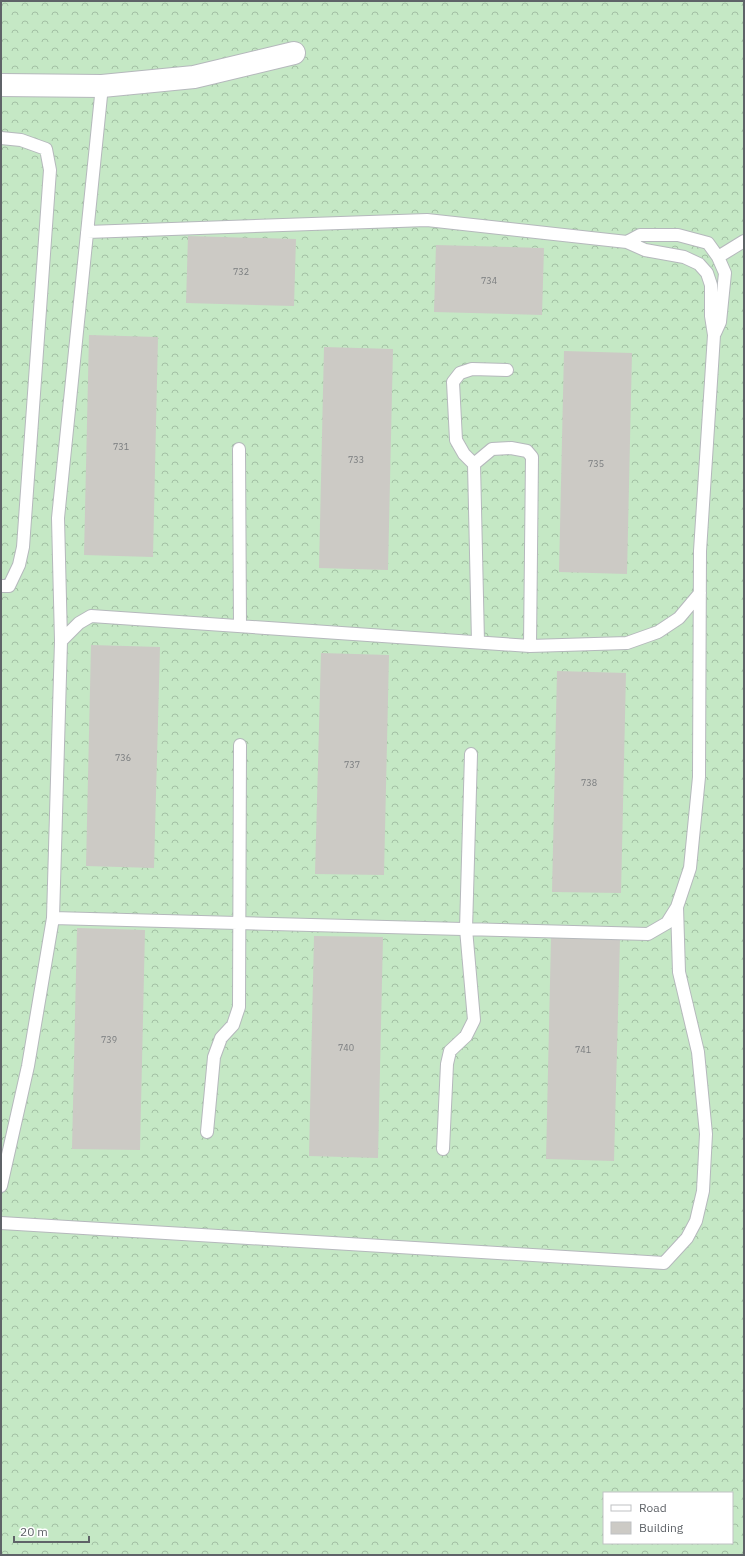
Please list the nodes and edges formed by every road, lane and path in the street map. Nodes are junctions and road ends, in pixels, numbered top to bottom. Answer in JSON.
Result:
{"nodes":[{"id":1,"x":294,"y":53,"type":"dead end"},
{"id":2,"x":1,"y":85,"type":"edge"},
{"id":3,"x":102,"y":86,"type":"junction"},
{"id":4,"x":1,"y":138,"type":"edge"},
{"id":5,"x":86,"y":232,"type":"junction"},
{"id":6,"x":744,"y":241,"type":"edge"},
{"id":7,"x":627,"y":242,"type":"junction"},
{"id":8,"x":718,"y":257,"type":"junction"},
{"id":9,"x":714,"y":335,"type":"junction"},
{"id":10,"x":507,"y":370,"type":"dead end"},
{"id":11,"x":238,"y":449,"type":"dead end"},
{"id":12,"x":474,"y":464,"type":"junction"},
{"id":13,"x":1,"y":586,"type":"edge"},
{"id":14,"x":700,"y":593,"type":"junction"},
{"id":15,"x":240,"y":626,"type":"junction"},
{"id":16,"x":61,"y":641,"type":"junction"},
{"id":17,"x":478,"y":642,"type":"junction"},
{"id":18,"x":530,"y":646,"type":"junction"},
{"id":19,"x":240,"y":744,"type":"dead end"},
{"id":20,"x":471,"y":754,"type":"dead end"},
{"id":21,"x":677,"y":907,"type":"junction"},
{"id":22,"x":53,"y":918,"type":"junction"},
{"id":23,"x":239,"y":923,"type":"junction"},
{"id":24,"x":466,"y":929,"type":"junction"},
{"id":25,"x":207,"y":1132,"type":"dead end"},
{"id":26,"x":443,"y":1150,"type":"dead end"},
{"id":27,"x":1,"y":1186,"type":"edge"},
{"id":28,"x":1,"y":1223,"type":"edge"}],
"edges":[{"from":1,"to":3,"type":"street"},
{"from":2,"to":3,"type":"street"},
{"from":3,"to":5,"type":"lane"},
{"from":4,"to":13,"type":"lane"},
{"from":5,"to":7,"type":"lane"},
{"from":5,"to":16,"type":"lane"},
{"from":6,"to":8,"type":"lane"},
{"from":7,"to":8,"type":"lane"},
{"from":7,"to":9,"type":"lane"},
{"from":8,"to":9,"type":"lane"},
{"from":9,"to":14,"type":"lane"},
{"from":10,"to":12,"type":"lane"},
{"from":11,"to":15,"type":"lane"},
{"from":12,"to":17,"type":"lane"},
{"from":12,"to":18,"type":"lane"},
{"from":14,"to":18,"type":"lane"},
{"from":14,"to":21,"type":"lane"},
{"from":15,"to":16,"type":"lane"},
{"from":15,"to":17,"type":"lane"},
{"from":16,"to":22,"type":"lane"},
{"from":17,"to":18,"type":"lane"},
{"from":19,"to":23,"type":"lane"},
{"from":20,"to":24,"type":"lane"},
{"from":21,"to":24,"type":"lane"},
{"from":21,"to":28,"type":"lane"},
{"from":22,"to":23,"type":"lane"},
{"from":22,"to":27,"type":"lane"},
{"from":23,"to":24,"type":"lane"},
{"from":23,"to":25,"type":"lane"},
{"from":24,"to":26,"type":"lane"}]}
